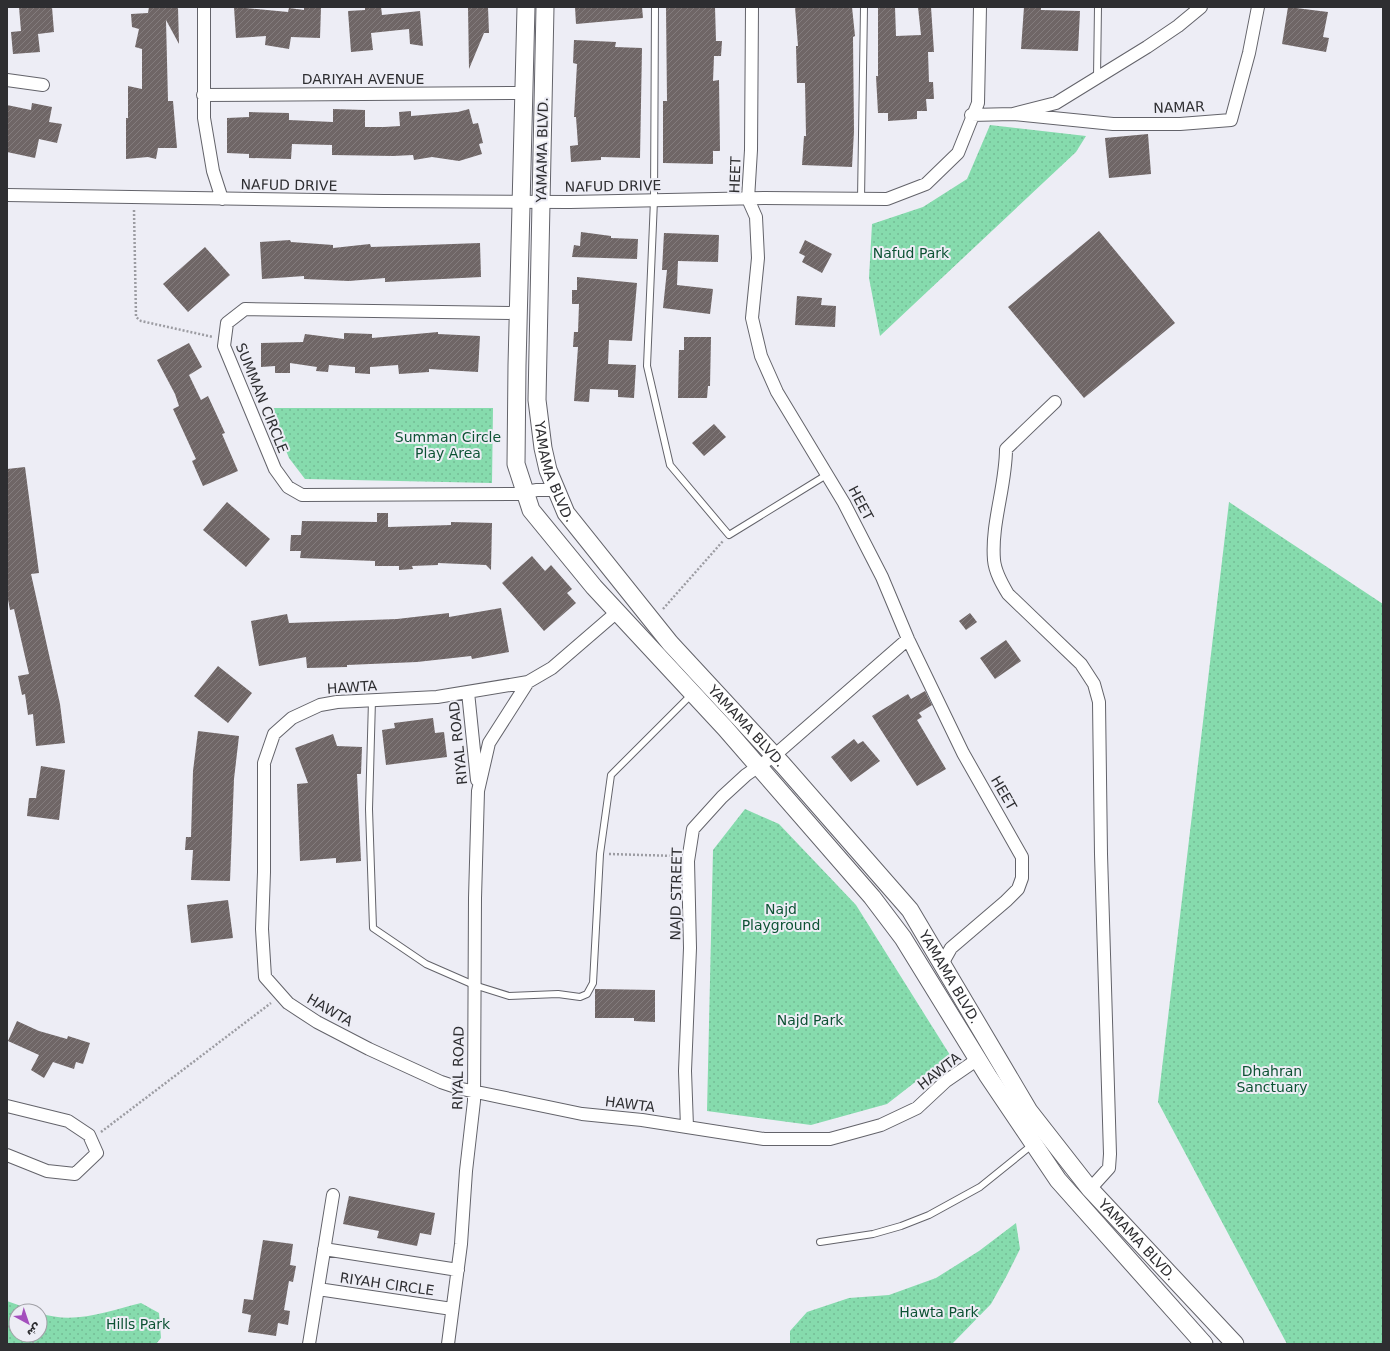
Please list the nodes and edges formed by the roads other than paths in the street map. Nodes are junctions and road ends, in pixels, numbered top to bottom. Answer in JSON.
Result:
{"nodes":[{"id":1,"x":204,"y":7,"type":"edge"},
{"id":2,"x":526,"y":7,"type":"edge"},
{"id":3,"x":545,"y":7,"type":"edge"},
{"id":4,"x":655,"y":7,"type":"edge"},
{"id":5,"x":752,"y":7,"type":"edge"},
{"id":6,"x":864,"y":7,"type":"edge"},
{"id":7,"x":980,"y":7,"type":"edge"},
{"id":8,"x":1098,"y":7,"type":"edge"},
{"id":9,"x":1201,"y":7,"type":"edge"},
{"id":10,"x":1258,"y":7,"type":"edge"},
{"id":11,"x":1097,"y":76,"type":"junction"},
{"id":12,"x":7,"y":80,"type":"edge"},
{"id":13,"x":43,"y":85,"type":"dead end"},
{"id":14,"x":524,"y":93,"type":"junction"},
{"id":15,"x":203,"y":95,"type":"junction"},
{"id":16,"x":1013,"y":114,"type":"junction"},
{"id":17,"x":972,"y":115,"type":"junction"},
{"id":18,"x":7,"y":195,"type":"edge"},
{"id":19,"x":748,"y":198,"type":"junction"},
{"id":20,"x":222,"y":199,"type":"junction"},
{"id":21,"x":861,"y":199,"type":"junction"},
{"id":22,"x":654,"y":200,"type":"junction"},
{"id":23,"x":521,"y":201,"type":"junction"},
{"id":24,"x":542,"y":202,"type":"junction"},
{"id":25,"x":518,"y":313,"type":"junction"},
{"id":26,"x":1054,"y":402,"type":"dead end"},
{"id":27,"x":828,"y":474,"type":"junction"},
{"id":28,"x":556,"y":490,"type":"junction"},
{"id":29,"x":526,"y":493,"type":"junction"},
{"id":30,"x":617,"y":612,"type":"junction"},
{"id":31,"x":908,"y":639,"type":"junction"},
{"id":32,"x":528,"y":682,"type":"junction"},
{"id":33,"x":468,"y":692,"type":"junction"},
{"id":34,"x":693,"y":693,"type":"junction"},
{"id":35,"x":372,"y":700,"type":"junction"},
{"id":36,"x":775,"y":755,"type":"junction"},
{"id":37,"x":759,"y":767,"type":"junction"},
{"id":38,"x":478,"y":791,"type":"junction"},
{"id":39,"x":942,"y":964,"type":"junction"},
{"id":40,"x":474,"y":986,"type":"junction"},
{"id":41,"x":978,"y":1060,"type":"junction"},
{"id":42,"x":474,"y":1092,"type":"junction"},
{"id":43,"x":7,"y":1106,"type":"edge"},
{"id":44,"x":687,"y":1127,"type":"junction"},
{"id":45,"x":1033,"y":1144,"type":"junction"},
{"id":46,"x":7,"y":1155,"type":"edge"},
{"id":47,"x":1090,"y":1189,"type":"junction"},
{"id":48,"x":333,"y":1195,"type":"dead end"},
{"id":49,"x":820,"y":1242,"type":"dead end"},
{"id":50,"x":324,"y":1249,"type":"junction"},
{"id":51,"x":458,"y":1270,"type":"junction"},
{"id":52,"x":318,"y":1289,"type":"junction"},
{"id":53,"x":452,"y":1309,"type":"junction"},
{"id":54,"x":309,"y":1344,"type":"edge"},
{"id":55,"x":448,"y":1344,"type":"edge"},
{"id":56,"x":1204,"y":1344,"type":"edge"},
{"id":57,"x":1235,"y":1344,"type":"edge"}],
"edges":[{"from":1,"to":15,"type":"street"},
{"from":2,"to":14,"type":"main road","name":"YAMAMA BLVD."},
{"from":3,"to":24,"type":"main road","name":"YAMAMA BLVD."},
{"from":4,"to":22,"type":"lane"},
{"from":5,"to":19,"type":"street","name":"HEET"},
{"from":6,"to":21,"type":"lane"},
{"from":7,"to":17,"type":"street","name":"NAFUD DRIVE"},
{"from":8,"to":11,"type":"lane"},
{"from":9,"to":11,"type":"street","name":"NAMAR"},
{"from":10,"to":16,"type":"street","name":"NAMAR"},
{"from":11,"to":16,"type":"street","name":"NAMAR"},
{"from":12,"to":13,"type":"street"},
{"from":14,"to":15,"type":"street","name":"DARIYAH AVENUE"},
{"from":14,"to":23,"type":"main road","name":"YAMAMA BLVD."},
{"from":15,"to":20,"type":"street"},
{"from":16,"to":17,"type":"street","name":"NAMAR"},
{"from":17,"to":21,"type":"street","name":"NAFUD DRIVE"},
{"from":18,"to":20,"type":"street","name":"NAFUD DRIVE"},
{"from":19,"to":21,"type":"street","name":"NAFUD DRIVE"},
{"from":19,"to":22,"type":"street","name":"NAFUD DRIVE"},
{"from":19,"to":27,"type":"street","name":"HEET"},
{"from":20,"to":23,"type":"street","name":"NAFUD DRIVE"},
{"from":22,"to":24,"type":"street","name":"NAFUD DRIVE"},
{"from":22,"to":27,"type":"lane"},
{"from":23,"to":24,"type":"street","name":"NAFUD DRIVE"},
{"from":23,"to":25,"type":"main road","name":"YAMAMA BLVD."},
{"from":24,"to":28,"type":"main road","name":"YAMAMA BLVD."},
{"from":25,"to":29,"type":"main road","name":"YAMAMA BLVD."},
{"from":25,"to":29,"type":"street","name":"SUMMAN CIRCLE"},
{"from":26,"to":47,"type":"street"},
{"from":27,"to":31,"type":"street","name":"HEET"},
{"from":28,"to":29,"type":"street","name":"SUMMAN CIRCLE"},
{"from":28,"to":36,"type":"main road","name":"YAMAMA BLVD."},
{"from":29,"to":30,"type":"main road","name":"YAMAMA BLVD."},
{"from":30,"to":32,"type":"street","name":"HAWTA"},
{"from":30,"to":34,"type":"main road","name":"YAMAMA BLVD."},
{"from":31,"to":36,"type":"street","name":"NAJD STREET"},
{"from":31,"to":39,"type":"street","name":"HEET"},
{"from":32,"to":33,"type":"street","name":"HAWTA"},
{"from":32,"to":38,"type":"street","name":"RIYAL ROAD"},
{"from":33,"to":35,"type":"street","name":"HAWTA"},
{"from":33,"to":38,"type":"street","name":"RIYAL ROAD"},
{"from":34,"to":37,"type":"main road","name":"YAMAMA BLVD."},
{"from":34,"to":40,"type":"lane"},
{"from":35,"to":40,"type":"lane"},
{"from":35,"to":42,"type":"street","name":"HAWTA"},
{"from":36,"to":37,"type":"street","name":"NAJD STREET"},
{"from":36,"to":39,"type":"main road","name":"YAMAMA BLVD."},
{"from":37,"to":41,"type":"main road","name":"YAMAMA BLVD."},
{"from":37,"to":44,"type":"street","name":"NAJD STREET"},
{"from":38,"to":40,"type":"street","name":"RIYAL ROAD"},
{"from":39,"to":47,"type":"main road","name":"YAMAMA BLVD."},
{"from":40,"to":42,"type":"street","name":"RIYAL ROAD"},
{"from":41,"to":44,"type":"street","name":"HAWTA"},
{"from":41,"to":45,"type":"main road","name":"YAMAMA BLVD."},
{"from":42,"to":44,"type":"street","name":"HAWTA"},
{"from":42,"to":51,"type":"street","name":"RIYAL ROAD"},
{"from":43,"to":46,"type":"street"},
{"from":45,"to":49,"type":"lane"},
{"from":45,"to":56,"type":"main road","name":"YAMAMA BLVD."},
{"from":47,"to":57,"type":"main road","name":"YAMAMA BLVD."},
{"from":48,"to":50,"type":"street","name":"RIYAH CIRCLE"},
{"from":50,"to":51,"type":"street","name":"RIYAH CIRCLE"},
{"from":50,"to":52,"type":"street","name":"RIYAH CIRCLE"},
{"from":51,"to":53,"type":"street","name":"RIYAL ROAD"},
{"from":52,"to":53,"type":"street","name":"RIYAH CIRCLE"},
{"from":52,"to":54,"type":"street","name":"RIYAH CIRCLE"},
{"from":53,"to":55,"type":"street","name":"RIYAL ROAD"}]}
